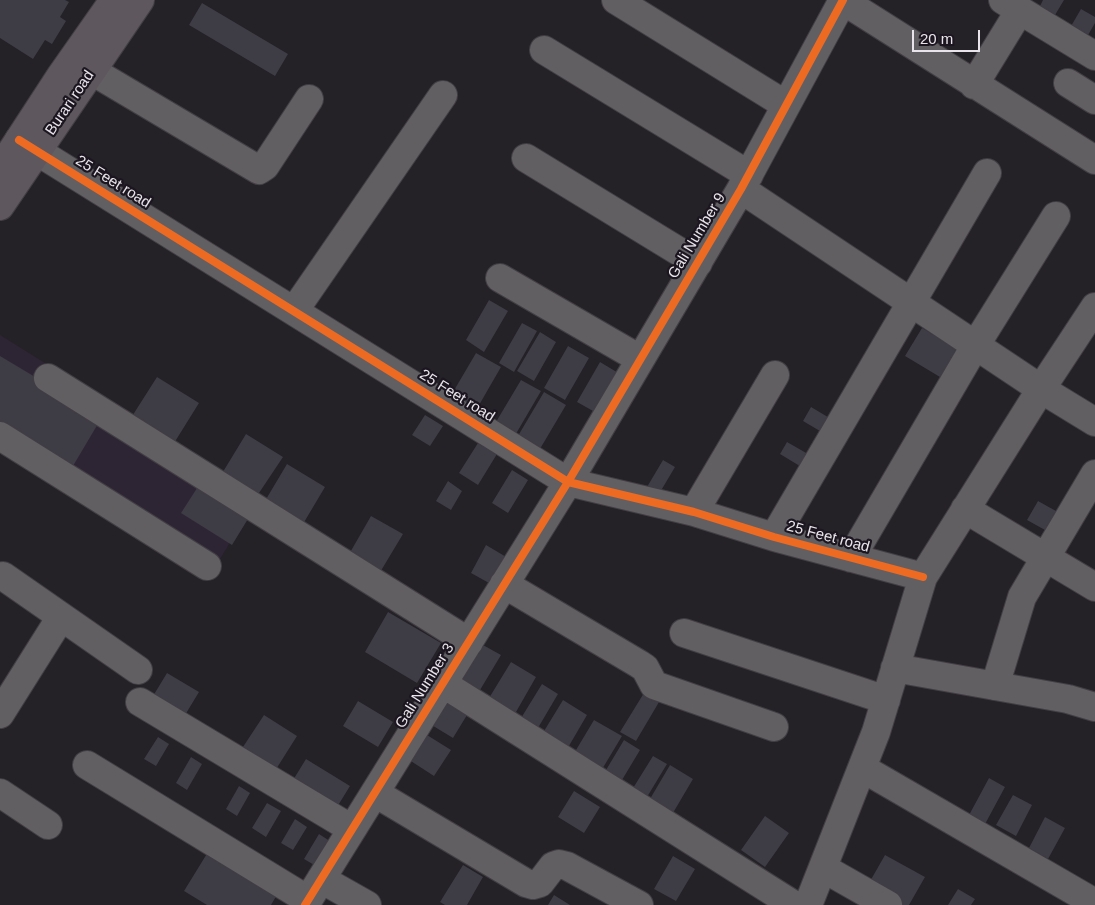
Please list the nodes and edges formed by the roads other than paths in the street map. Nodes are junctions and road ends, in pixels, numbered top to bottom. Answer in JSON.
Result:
{"nodes":[{"id":1,"x":114,"y":0,"type":"edge"},
{"id":2,"x":140,"y":0,"type":"edge"},
{"id":3,"x":616,"y":0,"type":"edge"},
{"id":4,"x":842,"y":0,"type":"edge"},
{"id":5,"x":1011,"y":5,"type":"edge"},
{"id":6,"x":544,"y":50,"type":"dead end"},
{"id":7,"x":1095,"y":56,"type":"edge"},
{"id":8,"x":92,"y":71,"type":"junction"},
{"id":9,"x":1068,"y":83,"type":"dead end"},
{"id":10,"x":974,"y":85,"type":"junction"},
{"id":11,"x":443,"y":95,"type":"dead end"},
{"id":12,"x":309,"y":99,"type":"dead end"},
{"id":13,"x":1095,"y":100,"type":"edge"},
{"id":14,"x":786,"y":105,"type":"junction"},
{"id":15,"x":28,"y":146,"type":"junction"},
{"id":16,"x":526,"y":158,"type":"dead end"},
{"id":17,"x":1095,"y":160,"type":"edge"},
{"id":18,"x":0,"y":169,"type":"edge"},
{"id":19,"x":986,"y":173,"type":"dead end"},
{"id":20,"x":745,"y":182,"type":"junction"},
{"id":21,"x":0,"y":206,"type":"edge"},
{"id":22,"x":1056,"y":216,"type":"dead end"},
{"id":23,"x":698,"y":263,"type":"junction"},
{"id":24,"x":500,"y":278,"type":"dead end"},
{"id":25,"x":912,"y":303,"type":"junction"},
{"id":26,"x":1095,"y":307,"type":"edge"},
{"id":27,"x":294,"y":311,"type":"junction"},
{"id":28,"x":975,"y":346,"type":"junction"},
{"id":29,"x":640,"y":359,"type":"junction"},
{"id":30,"x":775,"y":375,"type":"dead end"},
{"id":31,"x":48,"y":378,"type":"dead end"},
{"id":32,"x":1041,"y":389,"type":"junction"},
{"id":33,"x":1095,"y":422,"type":"edge"},
{"id":34,"x":0,"y":436,"type":"edge"},
{"id":35,"x":1095,"y":474,"type":"edge"},
{"id":36,"x":568,"y":482,"type":"junction"},
{"id":37,"x":965,"y":509,"type":"junction"},
{"id":38,"x":694,"y":512,"type":"junction"},
{"id":39,"x":774,"y":537,"type":"junction"},
{"id":40,"x":850,"y":558,"type":"junction"},
{"id":41,"x":1044,"y":558,"type":"junction"},
{"id":42,"x":207,"y":566,"type":"dead end"},
{"id":43,"x":3,"y":576,"type":"dead end"},
{"id":44,"x":923,"y":577,"type":"junction"},
{"id":45,"x":504,"y":584,"type":"junction"},
{"id":46,"x":1095,"y":587,"type":"edge"},
{"id":47,"x":61,"y":617,"type":"junction"},
{"id":48,"x":684,"y":633,"type":"dead end"},
{"id":49,"x":468,"y":642,"type":"junction"},
{"id":50,"x":896,"y":668,"type":"junction"},
{"id":51,"x":138,"y":670,"type":"dead end"},
{"id":52,"x":442,"y":684,"type":"junction"},
{"id":53,"x":995,"y":686,"type":"junction"},
{"id":54,"x":4,"y":700,"type":"edge"},
{"id":55,"x":886,"y":700,"type":"junction"},
{"id":56,"x":140,"y":702,"type":"dead end"},
{"id":57,"x":1095,"y":707,"type":"edge"},
{"id":58,"x":774,"y":727,"type":"dead end"},
{"id":59,"x":87,"y":765,"type":"dead end"},
{"id":60,"x":862,"y":768,"type":"junction"},
{"id":61,"x":0,"y":793,"type":"edge"},
{"id":62,"x":374,"y":793,"type":"junction"},
{"id":63,"x":48,"y":825,"type":"dead end"},
{"id":64,"x":352,"y":829,"type":"junction"},
{"id":65,"x":823,"y":868,"type":"junction"},
{"id":66,"x":311,"y":895,"type":"edge"},
{"id":67,"x":1095,"y":903,"type":"edge"},
{"id":68,"x":367,"y":905,"type":"edge"},
{"id":69,"x":638,"y":905,"type":"edge"},
{"id":70,"x":794,"y":905,"type":"edge"},
{"id":71,"x":808,"y":905,"type":"edge"},
{"id":72,"x":888,"y":905,"type":"edge"}],
"edges":[{"from":1,"to":15,"type":"main road","name":"Burari road"},
{"from":2,"to":8,"type":"main road","name":"Burari road"},
{"from":3,"to":14,"type":"street"},
{"from":4,"to":10,"type":"street"},
{"from":4,"to":14,"type":"street","name":"Gali Number 9"},
{"from":5,"to":7,"type":"street"},
{"from":5,"to":10,"type":"street"},
{"from":6,"to":20,"type":"street"},
{"from":8,"to":12,"type":"street"},
{"from":8,"to":15,"type":"main road","name":"Burari road"},
{"from":9,"to":13,"type":"street"},
{"from":10,"to":17,"type":"street"},
{"from":11,"to":27,"type":"street"},
{"from":14,"to":20,"type":"street","name":"Gali Number 9"},
{"from":15,"to":18,"type":"main road","name":"Burari road"},
{"from":15,"to":21,"type":"main road","name":"Burari road"},
{"from":15,"to":27,"type":"street","name":"25 Feet road"},
{"from":16,"to":23,"type":"street"},
{"from":19,"to":25,"type":"street"},
{"from":20,"to":23,"type":"street","name":"Gali Number 9"},
{"from":20,"to":25,"type":"street"},
{"from":22,"to":28,"type":"street"},
{"from":23,"to":29,"type":"street","name":"Gali Number 9"},
{"from":24,"to":29,"type":"street"},
{"from":25,"to":28,"type":"street"},
{"from":25,"to":39,"type":"street"},
{"from":26,"to":32,"type":"street"},
{"from":27,"to":36,"type":"street","name":"25 Feet road"},
{"from":28,"to":32,"type":"street"},
{"from":28,"to":40,"type":"street"},
{"from":29,"to":36,"type":"street","name":"Gali Number 9"},
{"from":30,"to":38,"type":"street"},
{"from":31,"to":49,"type":"street"},
{"from":32,"to":33,"type":"street"},
{"from":32,"to":37,"type":"street"},
{"from":34,"to":42,"type":"street"},
{"from":35,"to":41,"type":"street"},
{"from":36,"to":38,"type":"street","name":"25 Feet road"},
{"from":36,"to":45,"type":"street","name":"Gali Number 3"},
{"from":37,"to":41,"type":"street"},
{"from":37,"to":44,"type":"street"},
{"from":38,"to":39,"type":"street","name":"25 Feet road"},
{"from":39,"to":40,"type":"street","name":"25 Feet road"},
{"from":40,"to":44,"type":"street","name":"25 Feet road"},
{"from":41,"to":46,"type":"street"},
{"from":41,"to":53,"type":"street"},
{"from":43,"to":47,"type":"street"},
{"from":44,"to":50,"type":"street"},
{"from":45,"to":49,"type":"street","name":"Gali Number 3"},
{"from":45,"to":58,"type":"street"},
{"from":47,"to":51,"type":"street"},
{"from":47,"to":54,"type":"street"},
{"from":48,"to":55,"type":"street"},
{"from":49,"to":52,"type":"street","name":"Gali Number 3"},
{"from":50,"to":53,"type":"street"},
{"from":50,"to":55,"type":"street"},
{"from":52,"to":62,"type":"street","name":"Gali Number 3"},
{"from":52,"to":70,"type":"street"},
{"from":53,"to":57,"type":"street"},
{"from":55,"to":60,"type":"street"},
{"from":56,"to":64,"type":"street"},
{"from":59,"to":66,"type":"street"},
{"from":60,"to":65,"type":"street"},
{"from":60,"to":67,"type":"street"},
{"from":61,"to":63,"type":"street"},
{"from":62,"to":64,"type":"street","name":"Gali Number 3"},
{"from":62,"to":69,"type":"street"},
{"from":64,"to":66,"type":"street","name":"Gali Number 3"},
{"from":65,"to":71,"type":"street"},
{"from":65,"to":72,"type":"street"},
{"from":66,"to":68,"type":"street"}]}
